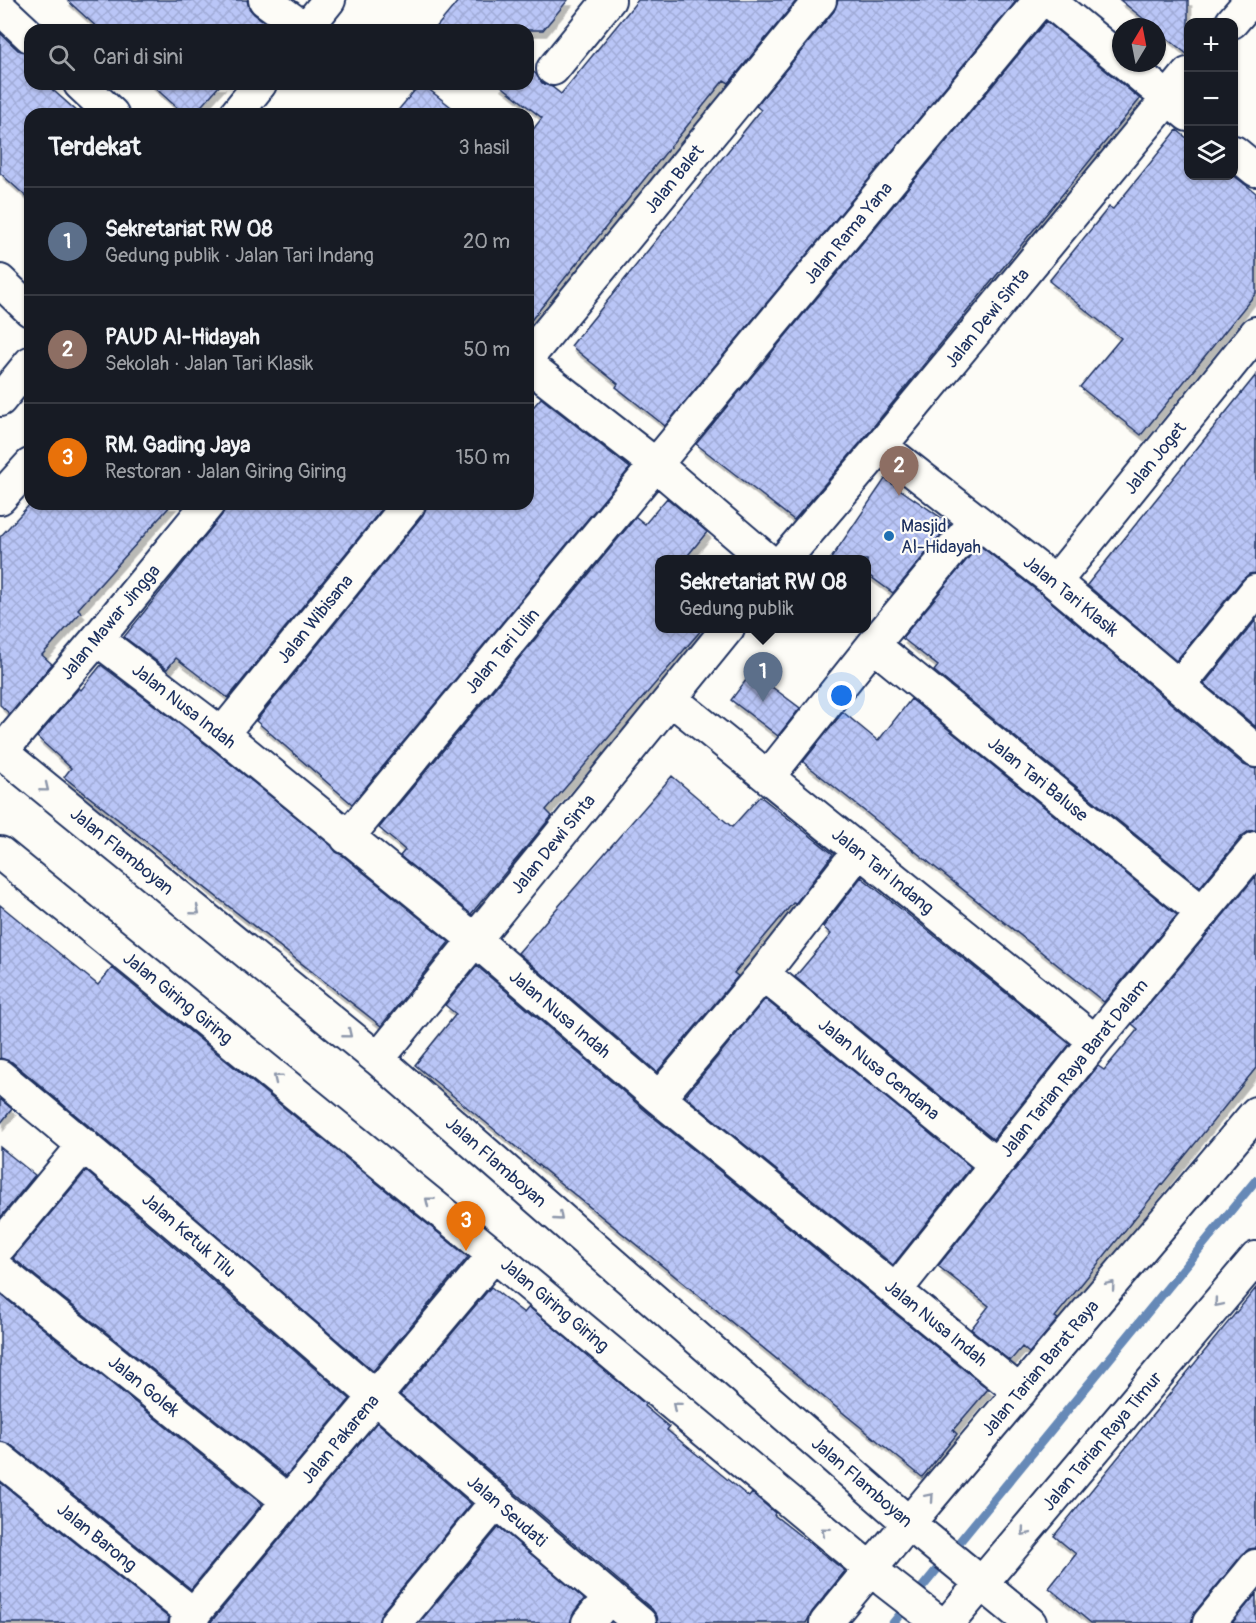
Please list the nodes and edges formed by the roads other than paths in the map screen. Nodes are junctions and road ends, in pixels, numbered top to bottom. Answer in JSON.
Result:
{"nodes":[{"id":1,"x":265,"y":0,"type":"edge"},
{"id":2,"x":329,"y":0,"type":"edge"},
{"id":3,"x":609,"y":0,"type":"edge"},
{"id":4,"x":820,"y":0,"type":"edge"},
{"id":5,"x":1040,"y":0,"type":"edge"},
{"id":6,"x":1048,"y":0,"type":"edge"},
{"id":7,"x":1251,"y":0,"type":"edge"},
{"id":8,"x":0,"y":8,"type":"edge"},
{"id":9,"x":1235,"y":18,"type":"edge"},
{"id":10,"x":297,"y":24,"type":"edge"},
{"id":11,"x":310,"y":24,"type":"edge"},
{"id":12,"x":24,"y":30,"type":"edge"},
{"id":13,"x":1112,"y":53,"type":"edge"},
{"id":14,"x":552,"y":69,"type":"dead end"},
{"id":15,"x":1136,"y":72,"type":"edge"},
{"id":16,"x":1184,"y":87,"type":"edge"},
{"id":17,"x":86,"y":90,"type":"edge"},
{"id":18,"x":255,"y":90,"type":"edge"},
{"id":19,"x":1178,"y":107,"type":"edge"},
{"id":20,"x":105,"y":108,"type":"edge"},
{"id":21,"x":241,"y":108,"type":"edge"},
{"id":22,"x":1238,"y":156,"type":"edge"},
{"id":23,"x":1256,"y":170,"type":"edge"},
{"id":24,"x":0,"y":281,"type":"edge"},
{"id":25,"x":24,"y":304,"type":"edge"},
{"id":26,"x":1256,"y":333,"type":"edge"},
{"id":27,"x":534,"y":350,"type":"edge"},
{"id":28,"x":24,"y":370,"type":"edge"},
{"id":29,"x":534,"y":370,"type":"edge"},
{"id":30,"x":0,"y":400,"type":"edge"},
{"id":31,"x":882,"y":446,"type":"junction"},
{"id":32,"x":656,"y":465,"type":"junction"},
{"id":33,"x":24,"y":472,"type":"edge"},
{"id":34,"x":0,"y":498,"type":"edge"},
{"id":35,"x":203,"y":510,"type":"edge"},
{"id":36,"x":404,"y":510,"type":"edge"},
{"id":37,"x":976,"y":521,"type":"junction"},
{"id":38,"x":761,"y":555,"type":"edge"},
{"id":39,"x":788,"y":555,"type":"edge"},
{"id":40,"x":1055,"y":582,"type":"junction"},
{"id":41,"x":1256,"y":591,"type":"edge"},
{"id":42,"x":724,"y":633,"type":"edge"},
{"id":43,"x":98,"y":639,"type":"junction"},
{"id":44,"x":873,"y":645,"type":"junction"},
{"id":45,"x":1179,"y":686,"type":"junction"},
{"id":46,"x":671,"y":699,"type":"junction"},
{"id":47,"x":222,"y":734,"type":"junction"},
{"id":48,"x":4,"y":747,"type":"edge"},
{"id":49,"x":1256,"y":751,"type":"edge"},
{"id":50,"x":768,"y":777,"type":"junction"},
{"id":51,"x":347,"y":838,"type":"junction"},
{"id":52,"x":1256,"y":848,"type":"edge"},
{"id":53,"x":858,"y":852,"type":"junction"},
{"id":54,"x":0,"y":853,"type":"edge"},
{"id":55,"x":1203,"y":913,"type":"junction"},
{"id":56,"x":475,"y":940,"type":"junction"},
{"id":57,"x":763,"y":974,"type":"junction"},
{"id":58,"x":1095,"y":1041,"type":"junction"},
{"id":59,"x":378,"y":1059,"type":"junction"},
{"id":60,"x":0,"y":1076,"type":"edge"},
{"id":61,"x":659,"y":1098,"type":"junction"},
{"id":62,"x":1256,"y":1113,"type":"edge"},
{"id":63,"x":84,"y":1145,"type":"junction"},
{"id":64,"x":995,"y":1164,"type":"junction"},
{"id":65,"x":0,"y":1246,"type":"edge"},
{"id":66,"x":494,"y":1255,"type":"junction"},
{"id":67,"x":1256,"y":1258,"type":"edge"},
{"id":68,"x":0,"y":1271,"type":"edge"},
{"id":69,"x":896,"y":1290,"type":"junction"},
{"id":70,"x":1020,"y":1392,"type":"junction"},
{"id":71,"x":376,"y":1396,"type":"junction"},
{"id":72,"x":0,"y":1459,"type":"edge"},
{"id":73,"x":288,"y":1501,"type":"junction"},
{"id":74,"x":496,"y":1502,"type":"junction"},
{"id":75,"x":913,"y":1526,"type":"junction"},
{"id":76,"x":1256,"y":1566,"type":"edge"},
{"id":77,"x":878,"y":1575,"type":"junction"},
{"id":78,"x":975,"y":1577,"type":"junction"},
{"id":79,"x":609,"y":1597,"type":"junction"},
{"id":80,"x":190,"y":1619,"type":"edge"},
{"id":81,"x":940,"y":1621,"type":"edge"},
{"id":82,"x":396,"y":1623,"type":"edge"},
{"id":83,"x":588,"y":1623,"type":"edge"},
{"id":84,"x":640,"y":1623,"type":"edge"},
{"id":85,"x":826,"y":1623,"type":"edge"},
{"id":86,"x":1030,"y":1623,"type":"edge"},
{"id":87,"x":1209,"y":1623,"type":"edge"}],
"edges":[{"from":1,"to":10,"type":"street"},
{"from":2,"to":11,"type":"street"},
{"from":3,"to":14,"type":"street"},
{"from":4,"to":27,"type":"street","name":"Jalan Balet"},
{"from":5,"to":32,"type":"street","name":"Jalan Rama Yana"},
{"from":6,"to":13,"type":"street"},
{"from":7,"to":9,"type":"street"},
{"from":8,"to":12,"type":"street"},
{"from":15,"to":19,"type":"street"},
{"from":16,"to":19,"type":"street","name":"Jalan Dewi Sinta"},
{"from":17,"to":20,"type":"street"},
{"from":18,"to":21,"type":"street"},
{"from":19,"to":31,"type":"street","name":"Jalan Dewi Sinta"},
{"from":22,"to":23,"type":"street"},
{"from":24,"to":25,"type":"street"},
{"from":26,"to":40,"type":"street","name":"Jalan Joget"},
{"from":28,"to":30,"type":"street"},
{"from":29,"to":32,"type":"street"},
{"from":31,"to":37,"type":"street","name":"Jalan Tari Klasik"},
{"from":31,"to":39,"type":"street","name":"Jalan Dewi Sinta"},
{"from":32,"to":38,"type":"street"},
{"from":32,"to":51,"type":"street","name":"Jalan Tari Lilin"},
{"from":33,"to":34,"type":"street"},
{"from":35,"to":43,"type":"street","name":"Jalan Mawar Jingga"},
{"from":36,"to":47,"type":"street","name":"Jalan Wibisana"},
{"from":37,"to":40,"type":"street","name":"Jalan Tari Klasik"},
{"from":37,"to":44,"type":"street"},
{"from":40,"to":45,"type":"street","name":"Jalan Tari Klasik"},
{"from":41,"to":45,"type":"street"},
{"from":42,"to":46,"type":"street","name":"Jalan Dewi Sinta"},
{"from":43,"to":47,"type":"street","name":"Jalan Nusa Indah"},
{"from":43,"to":48,"type":"street","name":"Jalan Mawar Jingga"},
{"from":44,"to":50,"type":"street"},
{"from":44,"to":55,"type":"street","name":"Jalan Tari Baluse"},
{"from":45,"to":49,"type":"street","name":"Jalan Tari Klasik"},
{"from":46,"to":50,"type":"street","name":"Jalan Tari Indang"},
{"from":46,"to":56,"type":"street","name":"Jalan Dewi Sinta"},
{"from":47,"to":51,"type":"street","name":"Jalan Nusa Indah"},
{"from":48,"to":59,"type":"street","name":"Jalan Flamboyan","one_way":true},
{"from":50,"to":53,"type":"street","name":"Jalan Tari Indang"},
{"from":51,"to":56,"type":"street","name":"Jalan Nusa Indah"},
{"from":52,"to":55,"type":"street","name":"Jalan Tarian Raya Barat Dalam"},
{"from":53,"to":57,"type":"street"},
{"from":53,"to":58,"type":"street","name":"Jalan Tari Indang"},
{"from":66,"to":54,"type":"street","name":"Jalan Giring Giring","one_way":true},
{"from":55,"to":58,"type":"street","name":"Jalan Tarian Raya Barat Dalam"},
{"from":56,"to":59,"type":"street","name":"Jalan Dewi Sinta"},
{"from":56,"to":61,"type":"street","name":"Jalan Nusa Indah"},
{"from":57,"to":61,"type":"street"},
{"from":57,"to":64,"type":"street","name":"Jalan Nusa Cendana"},
{"from":58,"to":64,"type":"street","name":"Jalan Tarian Raya Barat Dalam"},
{"from":59,"to":75,"type":"street","name":"Jalan Flamboyan","one_way":true},
{"from":60,"to":63,"type":"street","name":"Jalan Ketuk Tilu"},
{"from":61,"to":69,"type":"street","name":"Jalan Nusa Indah"},
{"from":70,"to":62,"type":"street","name":"Jalan Tarian Barat Raya","one_way":true},
{"from":63,"to":65,"type":"street"},
{"from":63,"to":71,"type":"street","name":"Jalan Ketuk Tilu"},
{"from":64,"to":69,"type":"street","name":"Jalan Tarian Raya Barat Dalam"},
{"from":66,"to":71,"type":"street","name":"Jalan Pakarena"},
{"from":77,"to":66,"type":"street","name":"Jalan Giring Giring","one_way":true},
{"from":67,"to":78,"type":"street","name":"Jalan Tarian Raya Timur","one_way":true},
{"from":68,"to":73,"type":"street","name":"Jalan Golek"},
{"from":69,"to":70,"type":"street","name":"Jalan Nusa Indah"},
{"from":75,"to":70,"type":"street","name":"Jalan Tarian Barat Raya","one_way":true},
{"from":71,"to":73,"type":"street","name":"Jalan Pakarena"},
{"from":71,"to":74,"type":"street","name":"Jalan Seudati"},
{"from":72,"to":80,"type":"street","name":"Jalan Barong"},
{"from":73,"to":80,"type":"street","name":"Jalan Pakarena"},
{"from":74,"to":79,"type":"street","name":"Jalan Seudati"},
{"from":74,"to":82,"type":"street"},
{"from":75,"to":77,"type":"street","name":"Jalan Tarian Barat Raya"},
{"from":75,"to":78,"type":"street","name":"Jalan Flamboyan"},
{"from":76,"to":87,"type":"street"},
{"from":77,"to":81,"type":"street","name":"Jalan Giring Giring"},
{"from":77,"to":85,"type":"street","name":"Jalan Tarian Barat Raya"},
{"from":78,"to":81,"type":"street","name":"Jalan Tarian Raya Timur"},
{"from":78,"to":86,"type":"street","name":"Jalan Flamboyan"},
{"from":79,"to":83,"type":"street"},
{"from":79,"to":84,"type":"street","name":"Jalan Seudati"}]}
